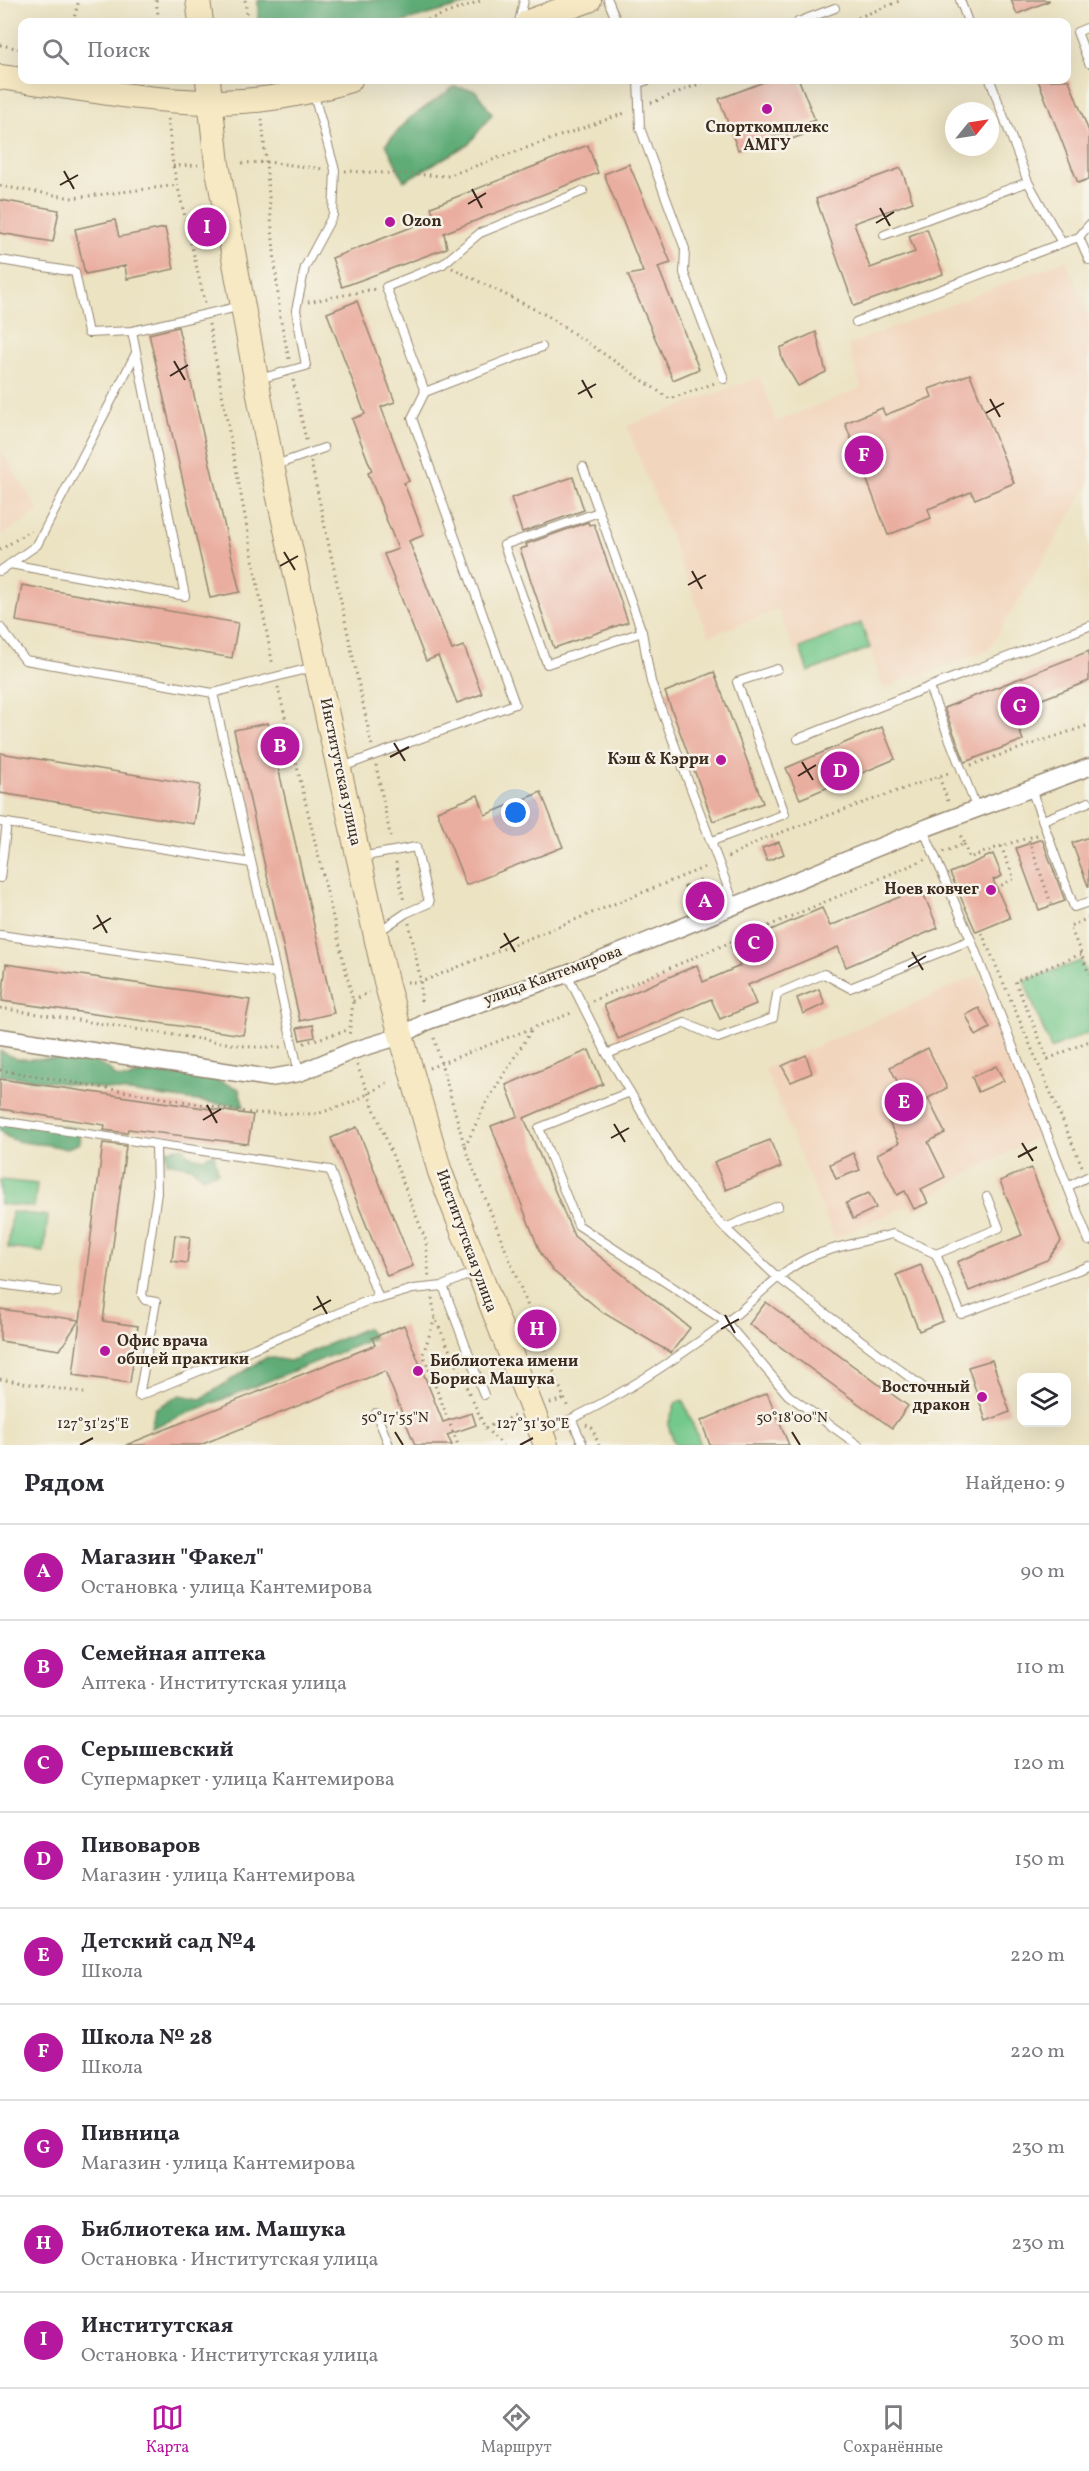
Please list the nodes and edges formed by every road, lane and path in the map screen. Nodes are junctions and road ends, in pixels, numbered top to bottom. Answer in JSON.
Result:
{"nodes":[{"id":1,"x":79,"y":0,"type":"edge"},
{"id":2,"x":156,"y":0,"type":"edge"},
{"id":3,"x":198,"y":0,"type":"edge"},
{"id":4,"x":245,"y":0,"type":"edge"},
{"id":5,"x":483,"y":0,"type":"edge"},
{"id":6,"x":524,"y":0,"type":"edge"},
{"id":7,"x":589,"y":0,"type":"edge"},
{"id":8,"x":608,"y":0,"type":"edge"},
{"id":9,"x":902,"y":0,"type":"edge"},
{"id":10,"x":960,"y":0,"type":"edge"},
{"id":11,"x":835,"y":8,"type":"dead end"},
{"id":12,"x":74,"y":18,"type":"edge"},
{"id":13,"x":158,"y":18,"type":"edge"},
{"id":14,"x":200,"y":18,"type":"edge"},
{"id":15,"x":247,"y":18,"type":"edge"},
{"id":16,"x":433,"y":18,"type":"edge"},
{"id":17,"x":520,"y":18,"type":"edge"},
{"id":18,"x":539,"y":18,"type":"edge"},
{"id":19,"x":615,"y":18,"type":"edge"},
{"id":20,"x":809,"y":18,"type":"edge"},
{"id":21,"x":857,"y":18,"type":"edge"},
{"id":22,"x":967,"y":18,"type":"edge"},
{"id":23,"x":1089,"y":27,"type":"edge"},
{"id":24,"x":0,"y":45,"type":"edge"},
{"id":25,"x":18,"y":48,"type":"edge"},
{"id":26,"x":1089,"y":63,"type":"edge"},
{"id":27,"x":0,"y":77,"type":"edge"},
{"id":28,"x":18,"y":78,"type":"edge"},
{"id":29,"x":104,"y":84,"type":"edge"},
{"id":30,"x":337,"y":84,"type":"edge"},
{"id":31,"x":642,"y":84,"type":"edge"},
{"id":32,"x":699,"y":84,"type":"edge"},
{"id":33,"x":991,"y":84,"type":"edge"},
{"id":34,"x":209,"y":91,"type":"edge"},
{"id":35,"x":313,"y":91,"type":"junction"},
{"id":36,"x":640,"y":108,"type":"junction"},
{"id":37,"x":168,"y":114,"type":"dead end"},
{"id":38,"x":262,"y":119,"type":"dead end"},
{"id":39,"x":267,"y":162,"type":"junction"},
{"id":40,"x":242,"y":163,"type":"dead end"},
{"id":41,"x":199,"y":165,"type":"dead end"},
{"id":42,"x":173,"y":166,"type":"junction"},
{"id":43,"x":335,"y":170,"type":"junction"},
{"id":44,"x":1028,"y":182,"type":"junction"},
{"id":45,"x":177,"y":185,"type":"junction"},
{"id":46,"x":0,"y":186,"type":"edge"},
{"id":47,"x":583,"y":191,"type":"dead end"},
{"id":48,"x":1089,"y":225,"type":"edge"},
{"id":49,"x":884,"y":235,"type":"dead end"},
{"id":50,"x":1079,"y":237,"type":"junction"},
{"id":51,"x":1062,"y":243,"type":"junction"},
{"id":52,"x":0,"y":260,"type":"edge"},
{"id":53,"x":1089,"y":260,"type":"edge"},
{"id":54,"x":442,"y":264,"type":"junction"},
{"id":55,"x":386,"y":287,"type":"junction"},
{"id":56,"x":297,"y":305,"type":"junction"},
{"id":57,"x":242,"y":306,"type":"junction"},
{"id":58,"x":207,"y":313,"type":"junction"},
{"id":59,"x":856,"y":322,"type":"dead end"},
{"id":60,"x":132,"y":330,"type":"junction"},
{"id":61,"x":542,"y":347,"type":"dead end"},
{"id":62,"x":137,"y":352,"type":"junction"},
{"id":63,"x":291,"y":370,"type":"junction"},
{"id":64,"x":724,"y":379,"type":"joint"},
{"id":65,"x":256,"y":380,"type":"junction"},
{"id":66,"x":425,"y":392,"type":"junction"},
{"id":67,"x":324,"y":448,"type":"dead end"},
{"id":68,"x":309,"y":453,"type":"junction"},
{"id":69,"x":272,"y":466,"type":"junction"},
{"id":70,"x":583,"y":467,"type":"dead end"},
{"id":71,"x":599,"y":512,"type":"junction"},
{"id":72,"x":52,"y":516,"type":"junction"},
{"id":73,"x":0,"y":550,"type":"edge"},
{"id":74,"x":10,"y":564,"type":"junction"},
{"id":75,"x":0,"y":571,"type":"edge"},
{"id":76,"x":1089,"y":626,"type":"edge"},
{"id":77,"x":0,"y":627,"type":"edge"},
{"id":78,"x":642,"y":632,"type":"junction"},
{"id":79,"x":317,"y":666,"type":"junction"},
{"id":80,"x":777,"y":669,"type":"dead end"},
{"id":81,"x":275,"y":677,"type":"junction"},
{"id":82,"x":929,"y":687,"type":"junction"},
{"id":83,"x":213,"y":693,"type":"junction"},
{"id":84,"x":1089,"y":725,"type":"edge"},
{"id":85,"x":798,"y":739,"type":"dead end"},
{"id":86,"x":374,"y":757,"type":"junction"},
{"id":87,"x":1089,"y":767,"type":"edge"},
{"id":88,"x":340,"y":768,"type":"junction"},
{"id":89,"x":962,"y":768,"type":"junction"},
{"id":90,"x":939,"y":777,"type":"junction"},
{"id":91,"x":1031,"y":789,"type":"junction"},
{"id":92,"x":1089,"y":802,"type":"edge"},
{"id":93,"x":949,"y":805,"type":"dead end"},
{"id":94,"x":977,"y":809,"type":"junction"},
{"id":95,"x":1043,"y":820,"type":"junction"},
{"id":96,"x":3,"y":823,"type":"edge"},
{"id":97,"x":957,"y":825,"type":"dead end"},
{"id":98,"x":923,"y":829,"type":"junction"},
{"id":99,"x":1047,"y":831,"type":"junction"},
{"id":100,"x":1028,"y":838,"type":"junction"},
{"id":101,"x":712,"y":841,"type":"junction"},
{"id":102,"x":964,"y":844,"type":"junction"},
{"id":103,"x":1001,"y":846,"type":"junction"},
{"id":104,"x":393,"y":852,"type":"junction"},
{"id":105,"x":934,"y":856,"type":"junction"},
{"id":106,"x":359,"y":857,"type":"junction"},
{"id":107,"x":717,"y":862,"type":"junction"},
{"id":108,"x":251,"y":863,"type":"junction"},
{"id":109,"x":0,"y":878,"type":"edge"},
{"id":110,"x":996,"y":888,"type":"dead end"},
{"id":111,"x":1089,"y":902,"type":"edge"},
{"id":112,"x":735,"y":906,"type":"junction"},
{"id":113,"x":1052,"y":906,"type":"dead end"},
{"id":114,"x":406,"y":913,"type":"junction"},
{"id":115,"x":1089,"y":918,"type":"edge"},
{"id":116,"x":982,"y":933,"type":"dead end"},
{"id":117,"x":0,"y":934,"type":"edge"},
{"id":118,"x":375,"y":934,"type":"junction"},
{"id":119,"x":971,"y":940,"type":"junction"},
{"id":120,"x":1081,"y":954,"type":"junction"},
{"id":121,"x":276,"y":973,"type":"junction"},
{"id":122,"x":567,"y":974,"type":"junction"},
{"id":123,"x":1089,"y":974,"type":"edge"},
{"id":124,"x":407,"y":982,"type":"dead end"},
{"id":125,"x":421,"y":982,"type":"junction"},
{"id":126,"x":369,"y":992,"type":"dead end"},
{"id":127,"x":353,"y":1001,"type":"junction"},
{"id":128,"x":421,"y":1001,"type":"dead end"},
{"id":129,"x":0,"y":1008,"type":"edge"},
{"id":130,"x":582,"y":1008,"type":"junction"},
{"id":131,"x":532,"y":1030,"type":"junction"},
{"id":132,"x":401,"y":1036,"type":"junction"},
{"id":133,"x":0,"y":1037,"type":"edge"},
{"id":134,"x":434,"y":1038,"type":"dead end"},
{"id":135,"x":1089,"y":1041,"type":"edge"},
{"id":136,"x":293,"y":1047,"type":"junction"},
{"id":137,"x":607,"y":1054,"type":"junction"},
{"id":138,"x":356,"y":1064,"type":"dead end"},
{"id":139,"x":439,"y":1064,"type":"junction"},
{"id":140,"x":425,"y":1069,"type":"dead end"},
{"id":141,"x":0,"y":1070,"type":"edge"},
{"id":142,"x":299,"y":1073,"type":"junction"},
{"id":143,"x":391,"y":1081,"type":"dead end"},
{"id":144,"x":630,"y":1092,"type":"junction"},
{"id":145,"x":367,"y":1095,"type":"junction"},
{"id":146,"x":0,"y":1121,"type":"edge"},
{"id":147,"x":156,"y":1145,"type":"junction"},
{"id":148,"x":465,"y":1147,"type":"junction"},
{"id":149,"x":1088,"y":1177,"type":"edge"},
{"id":150,"x":1069,"y":1186,"type":"junction"},
{"id":151,"x":987,"y":1197,"type":"dead end"},
{"id":152,"x":778,"y":1206,"type":"dead end"},
{"id":153,"x":725,"y":1228,"type":"junction"},
{"id":154,"x":1089,"y":1241,"type":"edge"},
{"id":155,"x":936,"y":1254,"type":"junction"},
{"id":156,"x":1089,"y":1266,"type":"edge"},
{"id":157,"x":477,"y":1270,"type":"junction"},
{"id":158,"x":776,"y":1276,"type":"junction"},
{"id":159,"x":0,"y":1284,"type":"edge"},
{"id":160,"x":443,"y":1286,"type":"junction"},
{"id":161,"x":430,"y":1288,"type":"junction"},
{"id":162,"x":57,"y":1292,"type":"dead end"},
{"id":163,"x":379,"y":1299,"type":"junction"},
{"id":164,"x":435,"y":1318,"type":"junction"},
{"id":165,"x":726,"y":1322,"type":"junction"},
{"id":166,"x":0,"y":1379,"type":"edge"},
{"id":167,"x":924,"y":1388,"type":"dead end"},
{"id":168,"x":84,"y":1393,"type":"dead end"},
{"id":169,"x":484,"y":1395,"type":"dead end"},
{"id":170,"x":565,"y":1399,"type":"junction"},
{"id":171,"x":550,"y":1403,"type":"dead end"},
{"id":172,"x":376,"y":1413,"type":"dead end"},
{"id":173,"x":516,"y":1416,"type":"dead end"},
{"id":174,"x":572,"y":1420,"type":"junction"},
{"id":175,"x":486,"y":1428,"type":"junction"},
{"id":176,"x":544,"y":1439,"type":"edge"},
{"id":177,"x":389,"y":1445,"type":"edge"},
{"id":178,"x":458,"y":1445,"type":"edge"},
{"id":179,"x":503,"y":1445,"type":"edge"},
{"id":180,"x":583,"y":1445,"type":"edge"},
{"id":181,"x":599,"y":1445,"type":"edge"},
{"id":182,"x":858,"y":1445,"type":"edge"}],
"edges":[{"from":1,"to":12,"type":"path"},
{"from":2,"to":13,"type":"path"},
{"from":3,"to":14,"type":"main road"},
{"from":4,"to":15,"type":"path"},
{"from":5,"to":16,"type":"path"},
{"from":6,"to":17,"type":"lane"},
{"from":7,"to":18,"type":"main road"},
{"from":8,"to":19,"type":"lane"},
{"from":9,"to":21,"type":"path"},
{"from":10,"to":22,"type":"lane"},
{"from":11,"to":20,"type":"lane"},
{"from":23,"to":26,"type":"lane"},
{"from":24,"to":25,"type":"path"},
{"from":27,"to":28,"type":"main road"},
{"from":29,"to":34,"type":"main road"},
{"from":30,"to":35,"type":"main road"},
{"from":31,"to":36,"type":"lane"},
{"from":32,"to":36,"type":"path"},
{"from":33,"to":44,"type":"lane"},
{"from":34,"to":35,"type":"main road"},
{"from":34,"to":57,"type":"main road","name":"Институтская улица"},
{"from":35,"to":43,"type":"lane"},
{"from":36,"to":43,"type":"path"},
{"from":36,"to":64,"type":"lane"},
{"from":37,"to":42,"type":"path"},
{"from":38,"to":39,"type":"path"},
{"from":39,"to":40,"type":"path"},
{"from":39,"to":43,"type":"path"},
{"from":39,"to":63,"type":"path"},
{"from":41,"to":42,"type":"path"},
{"from":42,"to":45,"type":"path"},
{"from":43,"to":56,"type":"lane"},
{"from":44,"to":49,"type":"lane"},
{"from":44,"to":51,"type":"lane"},
{"from":45,"to":46,"type":"path"},
{"from":45,"to":58,"type":"path"},
{"from":47,"to":54,"type":"lane"},
{"from":48,"to":50,"type":"lane"},
{"from":50,"to":51,"type":"lane"},
{"from":50,"to":53,"type":"lane"},
{"from":51,"to":59,"type":"lane"},
{"from":52,"to":60,"type":"lane"},
{"from":54,"to":55,"type":"lane"},
{"from":54,"to":64,"type":"path"},
{"from":55,"to":56,"type":"path"},
{"from":55,"to":66,"type":"lane"},
{"from":56,"to":63,"type":"lane"},
{"from":57,"to":58,"type":"lane"},
{"from":57,"to":65,"type":"main road","name":"Институтская улица"},
{"from":58,"to":60,"type":"lane"},
{"from":58,"to":81,"type":"path"},
{"from":60,"to":62,"type":"lane"},
{"from":61,"to":66,"type":"lane"},
{"from":62,"to":72,"type":"lane"},
{"from":62,"to":74,"type":"lane"},
{"from":63,"to":65,"type":"lane"},
{"from":63,"to":68,"type":"path"},
{"from":65,"to":69,"type":"main road","name":"Институтская улица"},
{"from":66,"to":86,"type":"lane"},
{"from":67,"to":68,"type":"lane"},
{"from":68,"to":69,"type":"lane"},
{"from":68,"to":86,"type":"path"},
{"from":69,"to":79,"type":"main road","name":"Институтская улица"},
{"from":70,"to":71,"type":"lane"},
{"from":71,"to":78,"type":"lane"},
{"from":71,"to":78,"type":"lane"},
{"from":72,"to":73,"type":"path"},
{"from":72,"to":74,"type":"lane"},
{"from":74,"to":75,"type":"lane"},
{"from":76,"to":82,"type":"lane"},
{"from":77,"to":83,"type":"lane"},
{"from":78,"to":101,"type":"lane"},
{"from":79,"to":81,"type":"lane"},
{"from":79,"to":88,"type":"main road","name":"Институтская улица"},
{"from":80,"to":101,"type":"lane"},
{"from":81,"to":83,"type":"lane"},
{"from":81,"to":127,"type":"path"},
{"from":82,"to":85,"type":"lane"},
{"from":82,"to":89,"type":"lane"},
{"from":83,"to":108,"type":"lane"},
{"from":84,"to":89,"type":"path"},
{"from":86,"to":88,"type":"lane"},
{"from":86,"to":104,"type":"path"},
{"from":87,"to":91,"type":"street","name":"улица Кантемирова"},
{"from":88,"to":106,"type":"main road","name":"Институтская улица"},
{"from":89,"to":90,"type":"path"},
{"from":89,"to":94,"type":"lane"},
{"from":90,"to":93,"type":"path"},
{"from":90,"to":107,"type":"path"},
{"from":91,"to":94,"type":"street","name":"улица Кантемирова"},
{"from":91,"to":95,"type":"lane"},
{"from":92,"to":95,"type":"lane"},
{"from":94,"to":98,"type":"street","name":"улица Кантемирова"},
{"from":95,"to":99,"type":"lane"},
{"from":96,"to":108,"type":"lane"},
{"from":96,"to":109,"type":"lane"},
{"from":97,"to":102,"type":"path"},
{"from":98,"to":105,"type":"lane"},
{"from":98,"to":112,"type":"street","name":"улица Кантемирова"},
{"from":99,"to":100,"type":"path"},
{"from":99,"to":111,"type":"lane"},
{"from":100,"to":103,"type":"path"},
{"from":100,"to":113,"type":"path"},
{"from":101,"to":107,"type":"lane"},
{"from":102,"to":103,"type":"path"},
{"from":102,"to":105,"type":"path"},
{"from":103,"to":110,"type":"path"},
{"from":104,"to":106,"type":"lane"},
{"from":104,"to":114,"type":"path"},
{"from":104,"to":114,"type":"lane"},
{"from":105,"to":119,"type":"lane"},
{"from":105,"to":130,"type":"path"},
{"from":106,"to":118,"type":"main road","name":"Институтская улица"},
{"from":107,"to":112,"type":"lane"},
{"from":107,"to":125,"type":"path"},
{"from":108,"to":121,"type":"lane"},
{"from":112,"to":122,"type":"street","name":"улица Кантемирова"},
{"from":114,"to":118,"type":"lane"},
{"from":114,"to":125,"type":"path"},
{"from":115,"to":120,"type":"path"},
{"from":116,"to":149,"type":"path"},
{"from":117,"to":121,"type":"lane"},
{"from":118,"to":132,"type":"main road","name":"Институтская улица"},
{"from":119,"to":137,"type":"lane"},
{"from":119,"to":150,"type":"lane"},
{"from":120,"to":123,"type":"path"},
{"from":120,"to":135,"type":"path"},
{"from":121,"to":136,"type":"lane"},
{"from":122,"to":130,"type":"lane"},
{"from":122,"to":132,"type":"street","name":"улица Кантемирова"},
{"from":124,"to":125,"type":"path"},
{"from":125,"to":128,"type":"path"},
{"from":126,"to":127,"type":"path"},
{"from":127,"to":136,"type":"path"},
{"from":129,"to":136,"type":"path"},
{"from":130,"to":131,"type":"path"},
{"from":130,"to":137,"type":"lane"},
{"from":131,"to":139,"type":"path"},
{"from":131,"to":148,"type":"path"},
{"from":132,"to":142,"type":"street","name":"улица Кантемирова"},
{"from":132,"to":157,"type":"main road","name":"Институтская улица"},
{"from":133,"to":142,"type":"street","name":"улица Кантемирова"},
{"from":134,"to":139,"type":"path"},
{"from":136,"to":142,"type":"lane"},
{"from":137,"to":144,"type":"lane"},
{"from":138,"to":145,"type":"path"},
{"from":139,"to":140,"type":"path"},
{"from":139,"to":148,"type":"path"},
{"from":141,"to":145,"type":"path"},
{"from":143,"to":145,"type":"path"},
{"from":144,"to":153,"type":"lane"},
{"from":144,"to":165,"type":"lane"},
{"from":145,"to":161,"type":"path"},
{"from":146,"to":147,"type":"lane"},
{"from":147,"to":163,"type":"lane"},
{"from":147,"to":163,"type":"lane"},
{"from":148,"to":170,"type":"path"},
{"from":149,"to":150,"type":"lane"},
{"from":150,"to":154,"type":"lane"},
{"from":151,"to":155,"type":"lane"},
{"from":152,"to":153,"type":"lane"},
{"from":153,"to":158,"type":"lane"},
{"from":155,"to":156,"type":"lane"},
{"from":155,"to":158,"type":"lane"},
{"from":157,"to":160,"type":"lane"},
{"from":157,"to":176,"type":"main road","name":"Институтская улица"},
{"from":158,"to":165,"type":"lane"},
{"from":158,"to":167,"type":"lane"},
{"from":159,"to":162,"type":"lane"},
{"from":160,"to":161,"type":"lane"},
{"from":160,"to":169,"type":"lane"},
{"from":161,"to":163,"type":"lane"},
{"from":161,"to":164,"type":"path"},
{"from":164,"to":175,"type":"path"},
{"from":164,"to":178,"type":"path"},
{"from":165,"to":174,"type":"lane"},
{"from":165,"to":182,"type":"lane"},
{"from":166,"to":168,"type":"path"},
{"from":170,"to":171,"type":"path"},
{"from":170,"to":174,"type":"path"},
{"from":172,"to":177,"type":"lane"},
{"from":173,"to":175,"type":"path"},
{"from":174,"to":176,"type":"lane"},
{"from":174,"to":180,"type":"lane"},
{"from":174,"to":181,"type":"path"},
{"from":175,"to":179,"type":"path"}]}
